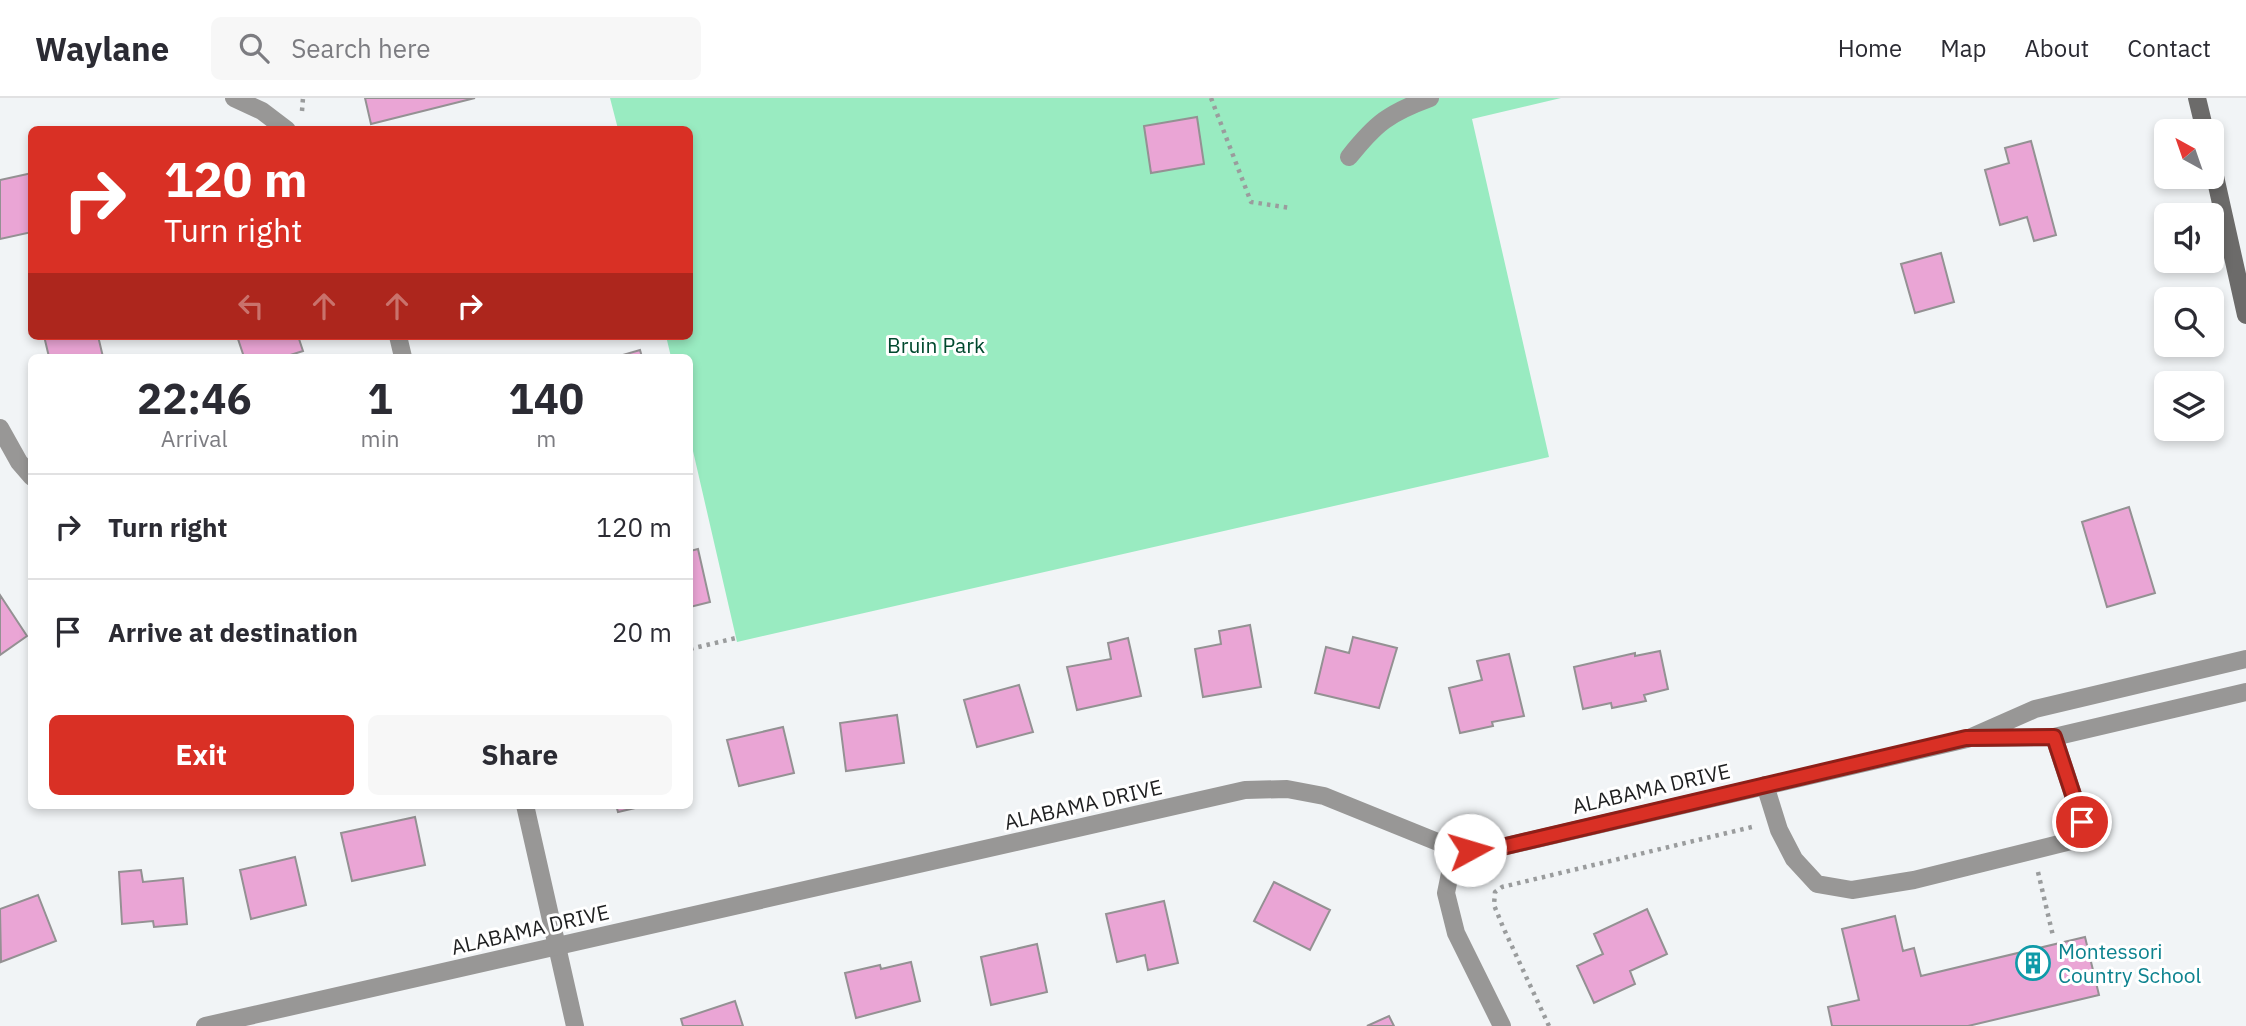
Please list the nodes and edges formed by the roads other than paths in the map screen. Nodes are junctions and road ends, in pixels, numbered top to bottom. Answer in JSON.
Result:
{"nodes":[{"id":1,"x":234,"y":98,"type":"edge"},
{"id":2,"x":1430,"y":98,"type":"edge"},
{"id":3,"x":2197,"y":98,"type":"edge"},
{"id":4,"x":2202,"y":119,"type":"edge"},
{"id":5,"x":282,"y":126,"type":"edge"},
{"id":6,"x":1349,"y":157,"type":"dead end"},
{"id":7,"x":2218,"y":189,"type":"edge"},
{"id":8,"x":2246,"y":315,"type":"edge"},
{"id":9,"x":0,"y":428,"type":"edge"},
{"id":10,"x":28,"y":472,"type":"edge"},
{"id":11,"x":2246,"y":659,"type":"edge"},
{"id":12,"x":2246,"y":692,"type":"edge"},
{"id":13,"x":2054,"y":737,"type":"junction"},
{"id":14,"x":1966,"y":738,"type":"junction"},
{"id":15,"x":1765,"y":785,"type":"junction"},
{"id":16,"x":526,"y":809,"type":"edge"},
{"id":17,"x":1455,"y":849,"type":"junction"},
{"id":18,"x":557,"y":946,"type":"junction"},
{"id":19,"x":205,"y":1026,"type":"edge"},
{"id":20,"x":575,"y":1026,"type":"edge"},
{"id":21,"x":1502,"y":1026,"type":"edge"}],
"edges":[{"from":1,"to":5,"type":"street"},
{"from":2,"to":6,"type":"street"},
{"from":3,"to":4,"type":"main road"},
{"from":7,"to":8,"type":"main road"},
{"from":9,"to":10,"type":"street"},
{"from":11,"to":14,"type":"street","name":"ALABAMA DRIVE"},
{"from":12,"to":13,"type":"street","name":"ALABAMA DRIVE"},
{"from":13,"to":14,"type":"street","name":"ALABAMA DRIVE"},
{"from":13,"to":15,"type":"street"},
{"from":14,"to":15,"type":"street","name":"ALABAMA DRIVE"},
{"from":15,"to":17,"type":"street","name":"ALABAMA DRIVE"},
{"from":16,"to":18,"type":"street"},
{"from":17,"to":18,"type":"street","name":"ALABAMA DRIVE"},
{"from":17,"to":21,"type":"street"},
{"from":18,"to":19,"type":"street","name":"ALABAMA DRIVE"},
{"from":18,"to":20,"type":"street"}]}
